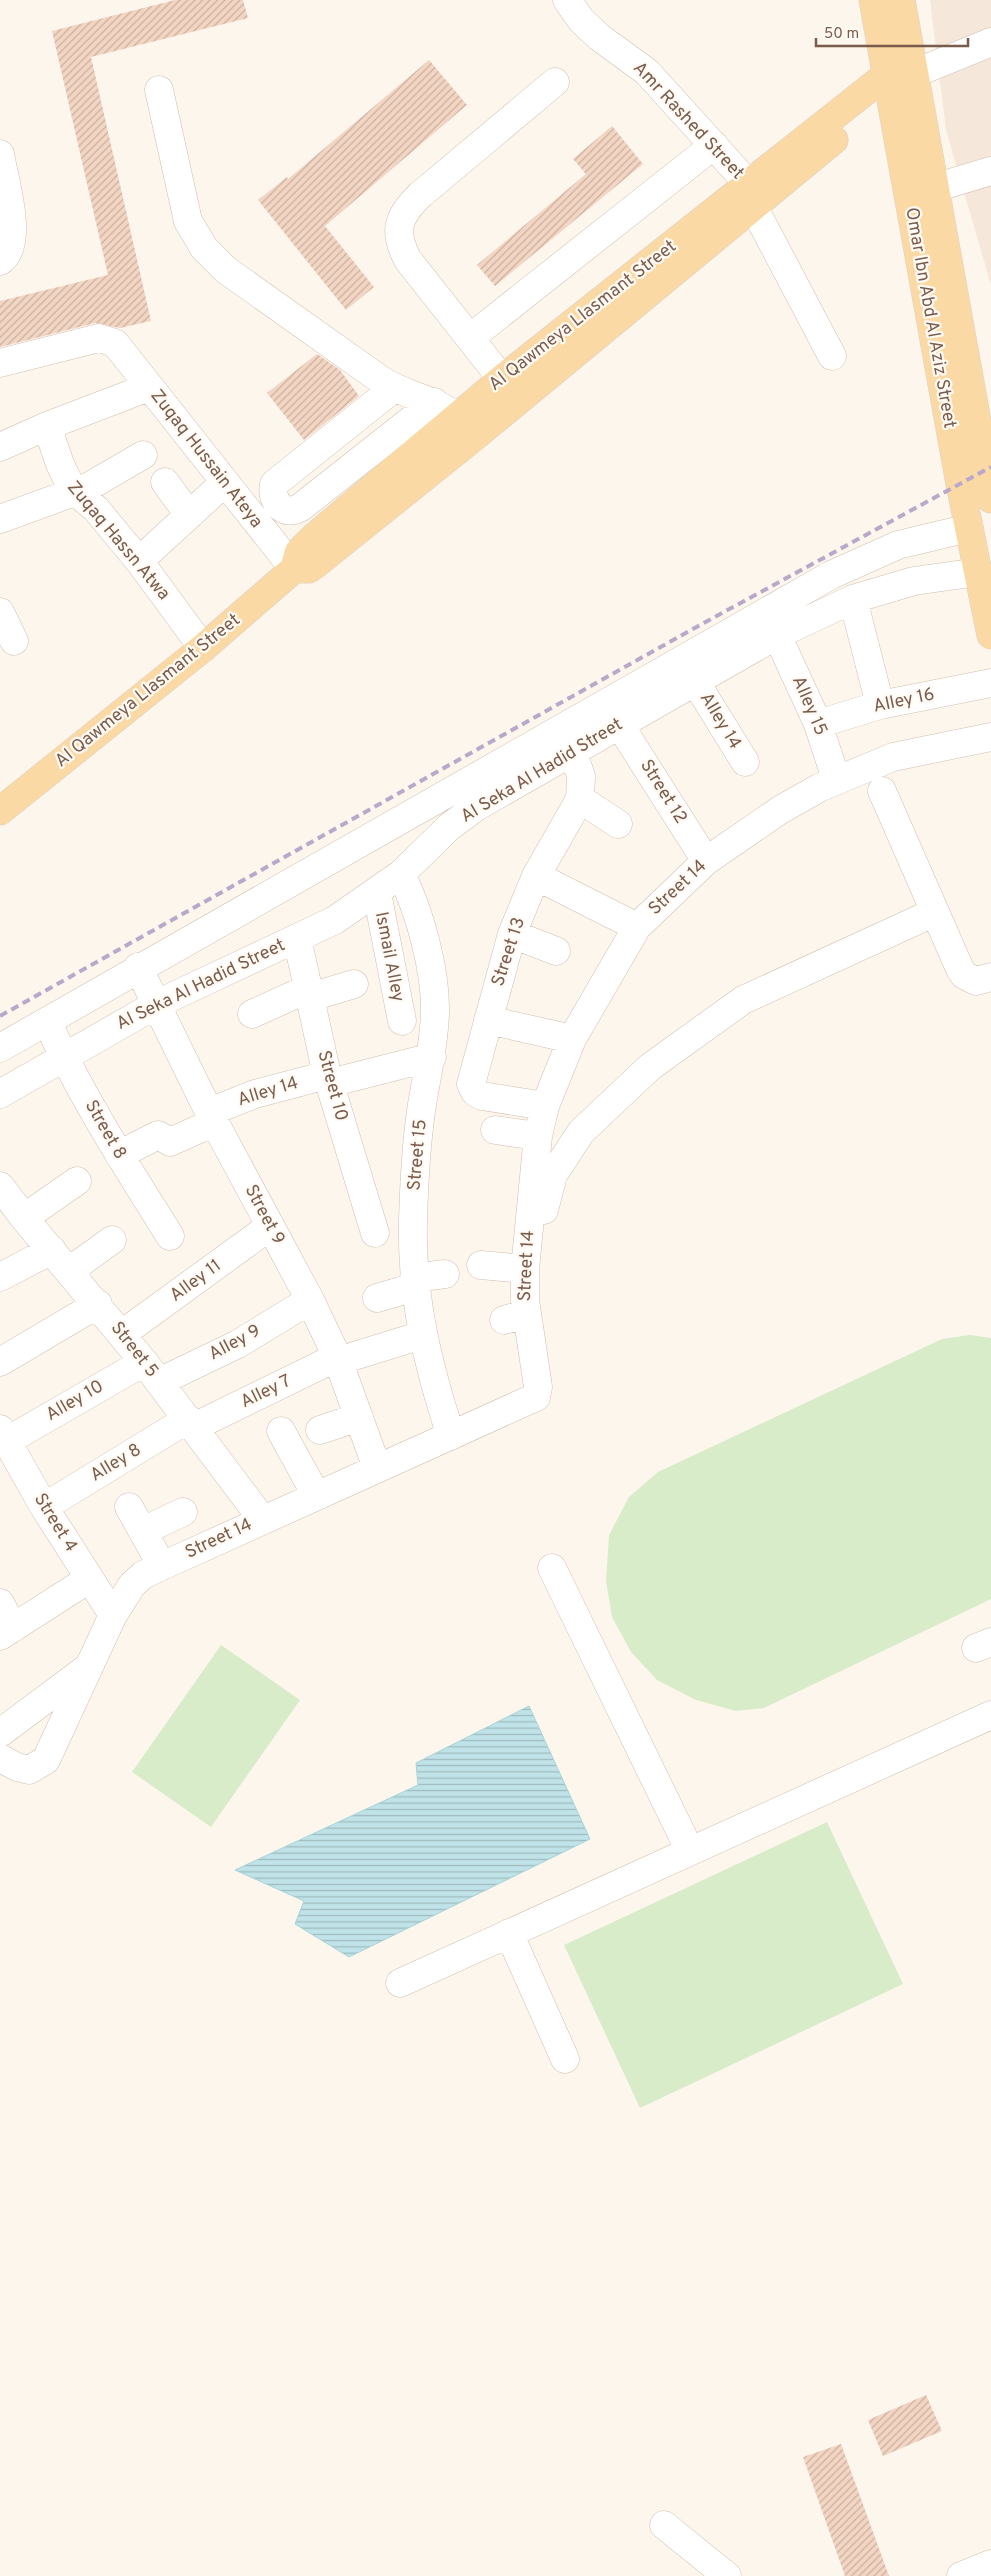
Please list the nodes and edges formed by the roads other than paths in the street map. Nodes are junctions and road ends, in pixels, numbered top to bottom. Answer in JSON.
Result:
{"nodes":[{"id":1,"x":567,"y":0,"type":"edge"},
{"id":2,"x":873,"y":0,"type":"edge"},
{"id":3,"x":901,"y":0,"type":"edge"},
{"id":4,"x":991,"y":42,"type":"edge"},
{"id":5,"x":913,"y":74,"type":"junction"},
{"id":6,"x":555,"y":82,"type":"dead end"},
{"id":7,"x":888,"y":83,"type":"junction"},
{"id":8,"x":159,"y":90,"type":"dead end"},
{"id":9,"x":714,"y":145,"type":"junction"},
{"id":10,"x":0,"y":154,"type":"edge"},
{"id":11,"x":991,"y":172,"type":"edge"},
{"id":12,"x":934,"y":188,"type":"junction"},
{"id":13,"x":751,"y":197,"type":"junction"},
{"id":14,"x":0,"y":262,"type":"edge"},
{"id":15,"x":470,"y":338,"type":"junction"},
{"id":16,"x":832,"y":356,"type":"dead end"},
{"id":17,"x":0,"y":363,"type":"edge"},
{"id":18,"x":502,"y":379,"type":"junction"},
{"id":19,"x":149,"y":387,"type":"junction"},
{"id":20,"x":394,"y":388,"type":"junction"},
{"id":21,"x":434,"y":402,"type":"junction"},
{"id":22,"x":456,"y":417,"type":"junction"},
{"id":23,"x":46,"y":426,"type":"junction"},
{"id":24,"x":978,"y":430,"type":"junction"},
{"id":25,"x":951,"y":435,"type":"junction"},
{"id":26,"x":473,"y":438,"type":"junction"},
{"id":27,"x":0,"y":447,"type":"edge"},
{"id":28,"x":143,"y":455,"type":"dead end"},
{"id":29,"x":988,"y":462,"type":"edge"},
{"id":30,"x":165,"y":482,"type":"dead end"},
{"id":31,"x":224,"y":483,"type":"junction"},
{"id":32,"x":74,"y":492,"type":"junction"},
{"id":33,"x":991,"y":500,"type":"edge"},
{"id":34,"x":190,"y":515,"type":"junction"},
{"id":35,"x":0,"y":519,"type":"edge"},
{"id":36,"x":969,"y":528,"type":"junction"},
{"id":37,"x":140,"y":561,"type":"junction"},
{"id":38,"x":294,"y":569,"type":"junction"},
{"id":39,"x":978,"y":572,"type":"junction"},
{"id":40,"x":853,"y":599,"type":"junction"},
{"id":41,"x":0,"y":612,"type":"edge"},
{"id":42,"x":778,"y":635,"type":"junction"},
{"id":43,"x":991,"y":635,"type":"edge"},
{"id":44,"x":14,"y":640,"type":"dead end"},
{"id":45,"x":203,"y":648,"type":"junction"},
{"id":46,"x":695,"y":681,"type":"junction"},
{"id":47,"x":991,"y":683,"type":"edge"},
{"id":48,"x":880,"y":705,"type":"junction"},
{"id":49,"x":619,"y":724,"type":"junction"},
{"id":50,"x":818,"y":724,"type":"junction"},
{"id":51,"x":991,"y":738,"type":"edge"},
{"id":52,"x":572,"y":750,"type":"junction"},
{"id":53,"x":745,"y":762,"type":"dead end"},
{"id":54,"x":836,"y":779,"type":"junction"},
{"id":55,"x":882,"y":791,"type":"dead end"},
{"id":56,"x":580,"y":799,"type":"junction"},
{"id":57,"x":0,"y":812,"type":"edge"},
{"id":58,"x":618,"y":824,"type":"dead end"},
{"id":59,"x":706,"y":861,"type":"junction"},
{"id":60,"x":401,"y":874,"type":"junction"},
{"id":61,"x":536,"y":876,"type":"junction"},
{"id":62,"x":376,"y":893,"type":"junction"},
{"id":63,"x":935,"y":912,"type":"junction"},
{"id":64,"x":637,"y":927,"type":"junction"},
{"id":65,"x":512,"y":934,"type":"junction"},
{"id":66,"x":297,"y":938,"type":"junction"},
{"id":67,"x":556,"y":951,"type":"dead end"},
{"id":68,"x":138,"y":967,"type":"junction"},
{"id":69,"x":991,"y":977,"type":"edge"},
{"id":70,"x":354,"y":984,"type":"dead end"},
{"id":71,"x":310,"y":992,"type":"junction"},
{"id":72,"x":157,"y":1004,"type":"junction"},
{"id":73,"x":252,"y":1014,"type":"dead end"},
{"id":74,"x":488,"y":1020,"type":"junction"},
{"id":75,"x":47,"y":1021,"type":"junction"},
{"id":76,"x":402,"y":1021,"type":"dead end"},
{"id":77,"x":572,"y":1039,"type":"junction"},
{"id":78,"x":0,"y":1048,"type":"edge"},
{"id":79,"x":63,"y":1057,"type":"junction"},
{"id":80,"x":432,"y":1057,"type":"junction"},
{"id":81,"x":329,"y":1079,"type":"junction"},
{"id":82,"x":0,"y":1094,"type":"edge"},
{"id":83,"x":545,"y":1106,"type":"junction"},
{"id":84,"x":212,"y":1117,"type":"junction"},
{"id":85,"x":495,"y":1130,"type":"dead end"},
{"id":86,"x":538,"y":1136,"type":"junction"},
{"id":87,"x":120,"y":1156,"type":"junction"},
{"id":88,"x":77,"y":1182,"type":"dead end"},
{"id":89,"x":0,"y":1186,"type":"edge"},
{"id":90,"x":24,"y":1218,"type":"junction"},
{"id":91,"x":540,"y":1226,"type":"dead end"},
{"id":92,"x":269,"y":1227,"type":"junction"},
{"id":93,"x":375,"y":1234,"type":"dead end"},
{"id":94,"x":170,"y":1236,"type":"dead end"},
{"id":95,"x":112,"y":1240,"type":"dead end"},
{"id":96,"x":52,"y":1250,"type":"junction"},
{"id":97,"x":481,"y":1265,"type":"dead end"},
{"id":98,"x":525,"y":1268,"type":"junction"},
{"id":99,"x":69,"y":1271,"type":"junction"},
{"id":100,"x":445,"y":1274,"type":"dead end"},
{"id":101,"x":0,"y":1277,"type":"edge"},
{"id":102,"x":414,"y":1282,"type":"junction"},
{"id":103,"x":376,"y":1298,"type":"dead end"},
{"id":104,"x":310,"y":1300,"type":"junction"},
{"id":105,"x":98,"y":1304,"type":"junction"},
{"id":106,"x":122,"y":1334,"type":"junction"},
{"id":107,"x":422,"y":1335,"type":"junction"},
{"id":108,"x":337,"y":1359,"type":"junction"},
{"id":109,"x":0,"y":1362,"type":"edge"},
{"id":110,"x":151,"y":1372,"type":"junction"},
{"id":111,"x":359,"y":1417,"type":"junction"},
{"id":112,"x":191,"y":1423,"type":"junction"},
{"id":113,"x":281,"y":1430,"type":"dead end"},
{"id":114,"x":320,"y":1430,"type":"dead end"},
{"id":115,"x":450,"y":1436,"type":"junction"},
{"id":116,"x":6,"y":1451,"type":"edge"},
{"id":117,"x":377,"y":1468,"type":"junction"},
{"id":118,"x":316,"y":1495,"type":"junction"},
{"id":119,"x":44,"y":1507,"type":"junction"},
{"id":120,"x":130,"y":1507,"type":"dead end"},
{"id":121,"x":183,"y":1512,"type":"dead end"},
{"id":122,"x":262,"y":1519,"type":"junction"},
{"id":123,"x":142,"y":1531,"type":"junction"},
{"id":124,"x":162,"y":1566,"type":"junction"},
{"id":125,"x":552,"y":1568,"type":"dead end"},
{"id":126,"x":89,"y":1579,"type":"junction"},
{"id":127,"x":0,"y":1603,"type":"edge"},
{"id":128,"x":113,"y":1615,"type":"junction"},
{"id":129,"x":6,"y":1632,"type":"edge"},
{"id":130,"x":87,"y":1668,"type":"junction"},
{"id":131,"x":991,"y":1715,"type":"edge"},
{"id":132,"x":0,"y":1733,"type":"edge"},
{"id":133,"x":0,"y":1758,"type":"edge"},
{"id":134,"x":690,"y":1852,"type":"junction"},
{"id":135,"x":509,"y":1933,"type":"junction"},
{"id":136,"x":400,"y":1983,"type":"dead end"},
{"id":137,"x":565,"y":2059,"type":"dead end"},
{"id":138,"x":664,"y":2525,"type":"dead end"},
{"id":139,"x":991,"y":2564,"type":"edge"},
{"id":140,"x":727,"y":2576,"type":"edge"},
{"id":141,"x":961,"y":2576,"type":"edge"}],
"edges":[{"from":1,"to":9,"type":"street","name":"Amr Rashed Street"},
{"from":2,"to":7,"type":"main road","name":"Omar Ibn Abd Al Aziz Street"},
{"from":3,"to":5,"type":"main road","name":"Omar Ibn Abd Al Aziz Street"},
{"from":4,"to":5,"type":"street"},
{"from":5,"to":12,"type":"main road","name":"Omar Ibn Abd Al Aziz Street"},
{"from":6,"to":15,"type":"street"},
{"from":7,"to":13,"type":"main road","name":"Al Qawmeya Llasmant Street"},
{"from":7,"to":25,"type":"main road","name":"Omar Ibn Abd Al Aziz Street"},
{"from":8,"to":20,"type":"street"},
{"from":9,"to":13,"type":"street","name":"Amr Rashed Street"},
{"from":9,"to":15,"type":"street"},
{"from":10,"to":14,"type":"street"},
{"from":11,"to":12,"type":"street"},
{"from":12,"to":24,"type":"main road","name":"Omar Ibn Abd Al Aziz Street"},
{"from":13,"to":16,"type":"street","name":"Amr Rashed Street"},
{"from":13,"to":18,"type":"main road","name":"Al Qawmeya Llasmant Street"},
{"from":13,"to":26,"type":"main road","name":"Al Qawmeya Llasmant Street"},
{"from":15,"to":18,"type":"street"},
{"from":17,"to":19,"type":"street","name":"Zuqaq Hussain Ateya"},
{"from":18,"to":22,"type":"main road","name":"Al Qawmeya Llasmant Street"},
{"from":19,"to":23,"type":"street"},
{"from":19,"to":31,"type":"street","name":"Zuqaq Hussain Ateya"},
{"from":20,"to":21,"type":"street"},
{"from":20,"to":21,"type":"street"},
{"from":21,"to":22,"type":"street"},
{"from":22,"to":26,"type":"main road"},
{"from":22,"to":38,"type":"main road","name":"Al Qawmeya Llasmant Street"},
{"from":23,"to":27,"type":"street"},
{"from":23,"to":32,"type":"street","name":"Zuqaq Hassn Atwa"},
{"from":24,"to":25,"type":"main road"},
{"from":24,"to":29,"type":"main road","name":"Omar Ibn Abd Al Aziz Street"},
{"from":25,"to":36,"type":"main road","name":"Omar Ibn Abd Al Aziz Street"},
{"from":26,"to":38,"type":"main road","name":"Al Qawmeya Llasmant Street"},
{"from":28,"to":32,"type":"street"},
{"from":29,"to":33,"type":"main road","name":"Omar Ibn Abd Al Aziz Street"},
{"from":30,"to":34,"type":"street"},
{"from":31,"to":34,"type":"street"},
{"from":31,"to":38,"type":"street","name":"Zuqaq Hussain Ateya"},
{"from":32,"to":35,"type":"street"},
{"from":32,"to":37,"type":"street","name":"Zuqaq Hassn Atwa"},
{"from":34,"to":37,"type":"street"},
{"from":36,"to":39,"type":"main road","name":"Omar Ibn Abd Al Aziz Street"},
{"from":36,"to":68,"type":"street","name":"Al Seka Al Hadid Street"},
{"from":37,"to":45,"type":"street","name":"Zuqaq Hassn Atwa"},
{"from":38,"to":45,"type":"main road","name":"Al Qawmeya Llasmant Street"},
{"from":39,"to":40,"type":"street","name":"Al Seka Al Hadid Street"},
{"from":39,"to":43,"type":"main road","name":"Omar Ibn Abd Al Aziz Street"},
{"from":40,"to":42,"type":"street","name":"Al Seka Al Hadid Street"},
{"from":40,"to":48,"type":"street"},
{"from":41,"to":44,"type":"street"},
{"from":42,"to":46,"type":"street","name":"Al Seka Al Hadid Street"},
{"from":42,"to":50,"type":"street","name":"Alley 15"},
{"from":45,"to":57,"type":"main road","name":"Al Qawmeya Llasmant Street"},
{"from":46,"to":49,"type":"street","name":"Al Seka Al Hadid Street"},
{"from":46,"to":53,"type":"street","name":"Alley 14"},
{"from":47,"to":48,"type":"street","name":"Alley 16"},
{"from":48,"to":50,"type":"street","name":"Alley 16"},
{"from":49,"to":52,"type":"street","name":"Al Seka Al Hadid Street"},
{"from":49,"to":59,"type":"street","name":"Street 12"},
{"from":50,"to":54,"type":"street","name":"Alley 15"},
{"from":51,"to":54,"type":"street","name":"Street 14"},
{"from":52,"to":56,"type":"street","name":"Street 13"},
{"from":52,"to":60,"type":"street","name":"Al Seka Al Hadid Street"},
{"from":54,"to":59,"type":"street","name":"Street 14"},
{"from":55,"to":63,"type":"street"},
{"from":56,"to":58,"type":"street"},
{"from":56,"to":61,"type":"street","name":"Street 13"},
{"from":59,"to":64,"type":"street","name":"Street 14"},
{"from":60,"to":62,"type":"street","name":"Al Seka Al Hadid Street"},
{"from":60,"to":80,"type":"street","name":"Street 15"},
{"from":61,"to":64,"type":"street"},
{"from":61,"to":65,"type":"street","name":"Street 13"},
{"from":62,"to":66,"type":"street","name":"Al Seka Al Hadid Street"},
{"from":62,"to":76,"type":"street","name":"Ismail Alley"},
{"from":63,"to":69,"type":"street"},
{"from":63,"to":91,"type":"street"},
{"from":64,"to":77,"type":"street","name":"Street 14"},
{"from":65,"to":67,"type":"street"},
{"from":65,"to":74,"type":"street","name":"Street 13"},
{"from":66,"to":71,"type":"street","name":"Street 10"},
{"from":66,"to":72,"type":"street","name":"Al Seka Al Hadid Street"},
{"from":68,"to":72,"type":"street","name":"Street 9"},
{"from":68,"to":75,"type":"street","name":"Al Seka Al Hadid Street"},
{"from":70,"to":71,"type":"street"},
{"from":71,"to":73,"type":"street"},
{"from":71,"to":81,"type":"street","name":"Street 10"},
{"from":72,"to":79,"type":"street","name":"Al Seka Al Hadid Street"},
{"from":72,"to":84,"type":"street","name":"Street 9"},
{"from":74,"to":77,"type":"street"},
{"from":74,"to":83,"type":"street","name":"Street 13"},
{"from":75,"to":78,"type":"street","name":"Al Seka Al Hadid Street"},
{"from":75,"to":79,"type":"street","name":"Street 8"},
{"from":77,"to":83,"type":"street","name":"Street 14"},
{"from":79,"to":82,"type":"street","name":"Al Seka Al Hadid Street"},
{"from":79,"to":87,"type":"street","name":"Street 8"},
{"from":80,"to":81,"type":"street","name":"Alley 14"},
{"from":80,"to":102,"type":"street","name":"Street 15"},
{"from":81,"to":84,"type":"street","name":"Alley 14"},
{"from":81,"to":93,"type":"street","name":"Street 10"},
{"from":83,"to":86,"type":"street","name":"Street 14"},
{"from":84,"to":87,"type":"street","name":"Alley 14"},
{"from":84,"to":92,"type":"street","name":"Street 9"},
{"from":85,"to":86,"type":"street"},
{"from":86,"to":98,"type":"street","name":"Street 14"},
{"from":87,"to":94,"type":"street","name":"Street 8"},
{"from":88,"to":90,"type":"street"},
{"from":89,"to":90,"type":"street","name":"Street 5"},
{"from":90,"to":96,"type":"street","name":"Street 5"},
{"from":92,"to":104,"type":"street","name":"Street 9"},
{"from":92,"to":106,"type":"street","name":"Alley 11"},
{"from":95,"to":99,"type":"street"},
{"from":96,"to":99,"type":"street","name":"Street 5"},
{"from":96,"to":101,"type":"street"},
{"from":97,"to":98,"type":"street"},
{"from":98,"to":115,"type":"street","name":"Street 14"},
{"from":99,"to":105,"type":"street","name":"Street 5"},
{"from":100,"to":102,"type":"street"},
{"from":102,"to":103,"type":"street"},
{"from":102,"to":107,"type":"street","name":"Street 15"},
{"from":104,"to":108,"type":"street","name":"Street 9"},
{"from":104,"to":110,"type":"street","name":"Alley 9"},
{"from":105,"to":106,"type":"street","name":"Street 5"},
{"from":105,"to":109,"type":"street"},
{"from":106,"to":110,"type":"street","name":"Street 5"},
{"from":107,"to":108,"type":"street","name":"Alley 7"},
{"from":107,"to":115,"type":"street","name":"Street 15"},
{"from":108,"to":111,"type":"street","name":"Street 9"},
{"from":108,"to":112,"type":"street","name":"Alley 7"},
{"from":110,"to":112,"type":"street","name":"Street 5"},
{"from":110,"to":116,"type":"street","name":"Alley 10"},
{"from":111,"to":114,"type":"street"},
{"from":111,"to":117,"type":"street","name":"Street 9"},
{"from":112,"to":119,"type":"street","name":"Alley 8"},
{"from":112,"to":122,"type":"street","name":"Street 5"},
{"from":113,"to":118,"type":"street"},
{"from":115,"to":117,"type":"street","name":"Street 14"},
{"from":116,"to":119,"type":"street","name":"Street 4"},
{"from":117,"to":118,"type":"street","name":"Street 14"},
{"from":118,"to":122,"type":"street","name":"Street 14"},
{"from":119,"to":126,"type":"street","name":"Street 4"},
{"from":120,"to":123,"type":"street"},
{"from":121,"to":123,"type":"street"},
{"from":122,"to":124,"type":"street","name":"Street 14"},
{"from":123,"to":124,"type":"street"},
{"from":124,"to":128,"type":"street","name":"Street 14"},
{"from":125,"to":134,"type":"street"},
{"from":126,"to":128,"type":"street","name":"Street 4"},
{"from":126,"to":129,"type":"street"},
{"from":127,"to":129,"type":"street"},
{"from":128,"to":130,"type":"street","name":"Street 14"},
{"from":130,"to":132,"type":"street"},
{"from":130,"to":133,"type":"street","name":"Street 14"},
{"from":131,"to":134,"type":"street"},
{"from":134,"to":135,"type":"street"},
{"from":135,"to":136,"type":"street"},
{"from":135,"to":137,"type":"street"},
{"from":138,"to":140,"type":"street"},
{"from":139,"to":141,"type":"street"}]}
